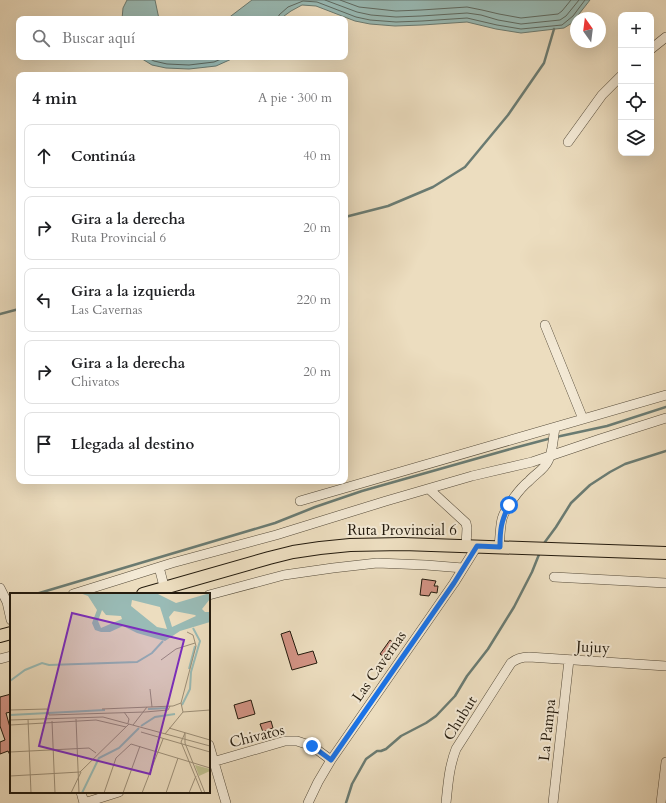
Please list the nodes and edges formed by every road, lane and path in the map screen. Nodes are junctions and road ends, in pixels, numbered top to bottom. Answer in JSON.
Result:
{"nodes":[{"id":1,"x":666,"y":38,"type":"edge"},
{"id":2,"x":652,"y":48,"type":"edge"},
{"id":3,"x":618,"y":79,"type":"edge"},
{"id":4,"x":568,"y":142,"type":"dead end"},
{"id":5,"x":545,"y":325,"type":"dead end"},
{"id":6,"x":666,"y":396,"type":"edge"},
{"id":7,"x":666,"y":418,"type":"edge"},
{"id":8,"x":583,"y":419,"type":"junction"},
{"id":9,"x":555,"y":428,"type":"junction"},
{"id":10,"x":550,"y":456,"type":"junction"},
{"id":11,"x":429,"y":489,"type":"junction"},
{"id":12,"x":300,"y":501,"type":"dead end"},
{"id":13,"x":471,"y":546,"type":"junction"},
{"id":14,"x":500,"y":547,"type":"junction"},
{"id":15,"x":666,"y":553,"type":"edge"},
{"id":16,"x":159,"y":567,"type":"junction"},
{"id":17,"x":463,"y":568,"type":"junction"},
{"id":18,"x":554,"y":577,"type":"dead end"},
{"id":19,"x":666,"y":583,"type":"edge"},
{"id":20,"x":0,"y":588,"type":"edge"},
{"id":21,"x":165,"y":591,"type":"edge"},
{"id":22,"x":75,"y":593,"type":"edge"},
{"id":23,"x":150,"y":593,"type":"edge"},
{"id":24,"x":210,"y":596,"type":"edge"},
{"id":25,"x":10,"y":614,"type":"edge"},
{"id":26,"x":10,"y":633,"type":"edge"},
{"id":27,"x":0,"y":636,"type":"edge"},
{"id":28,"x":10,"y":656,"type":"edge"},
{"id":29,"x":519,"y":658,"type":"joint"},
{"id":30,"x":0,"y":659,"type":"edge"},
{"id":31,"x":569,"y":660,"type":"junction"},
{"id":32,"x":666,"y":666,"type":"edge"},
{"id":33,"x":331,"y":760,"type":"junction"},
{"id":34,"x":666,"y":762,"type":"edge"},
{"id":35,"x":211,"y":763,"type":"edge"},
{"id":36,"x":81,"y":793,"type":"edge"},
{"id":37,"x":115,"y":793,"type":"edge"},
{"id":38,"x":84,"y":803,"type":"edge"},
{"id":39,"x":226,"y":803,"type":"edge"},
{"id":40,"x":308,"y":803,"type":"edge"},
{"id":41,"x":446,"y":803,"type":"edge"},
{"id":42,"x":553,"y":803,"type":"edge"},
{"id":43,"x":661,"y":803,"type":"edge"}],
"edges":[{"from":1,"to":2,"type":"street"},
{"from":3,"to":4,"type":"street"},
{"from":5,"to":8,"type":"street"},
{"from":6,"to":8,"type":"street"},
{"from":7,"to":10,"type":"street"},
{"from":8,"to":9,"type":"street"},
{"from":9,"to":10,"type":"street"},
{"from":9,"to":12,"type":"street"},
{"from":10,"to":11,"type":"street"},
{"from":10,"to":14,"type":"street"},
{"from":11,"to":13,"type":"street"},
{"from":11,"to":16,"type":"street"},
{"from":13,"to":14,"type":"main road","name":"Ruta Provincial 6"},
{"from":13,"to":17,"type":"street","name":"Las Cavernas"},
{"from":13,"to":21,"type":"main road","name":"Ruta Provincial 6"},
{"from":14,"to":15,"type":"main road","name":"Ruta Provincial 6"},
{"from":16,"to":21,"type":"street"},
{"from":16,"to":22,"type":"street"},
{"from":17,"to":24,"type":"street"},
{"from":17,"to":33,"type":"street","name":"Las Cavernas"},
{"from":18,"to":19,"type":"street"},
{"from":20,"to":25,"type":"street"},
{"from":21,"to":23,"type":"main road","name":"Ruta Provincial 6"},
{"from":26,"to":27,"type":"main road"},
{"from":28,"to":30,"type":"street"},
{"from":29,"to":31,"type":"street","name":"Jujuy"},
{"from":29,"to":41,"type":"street","name":"Chubut"},
{"from":31,"to":32,"type":"street","name":"Jujuy"},
{"from":31,"to":42,"type":"street","name":"La Pampa"},
{"from":33,"to":35,"type":"street","name":"Chivatos"},
{"from":33,"to":40,"type":"street","name":"Las Cavernas"},
{"from":34,"to":43,"type":"street"},
{"from":35,"to":39,"type":"street"},
{"from":36,"to":38,"type":"street"},
{"from":37,"to":38,"type":"street"}]}
